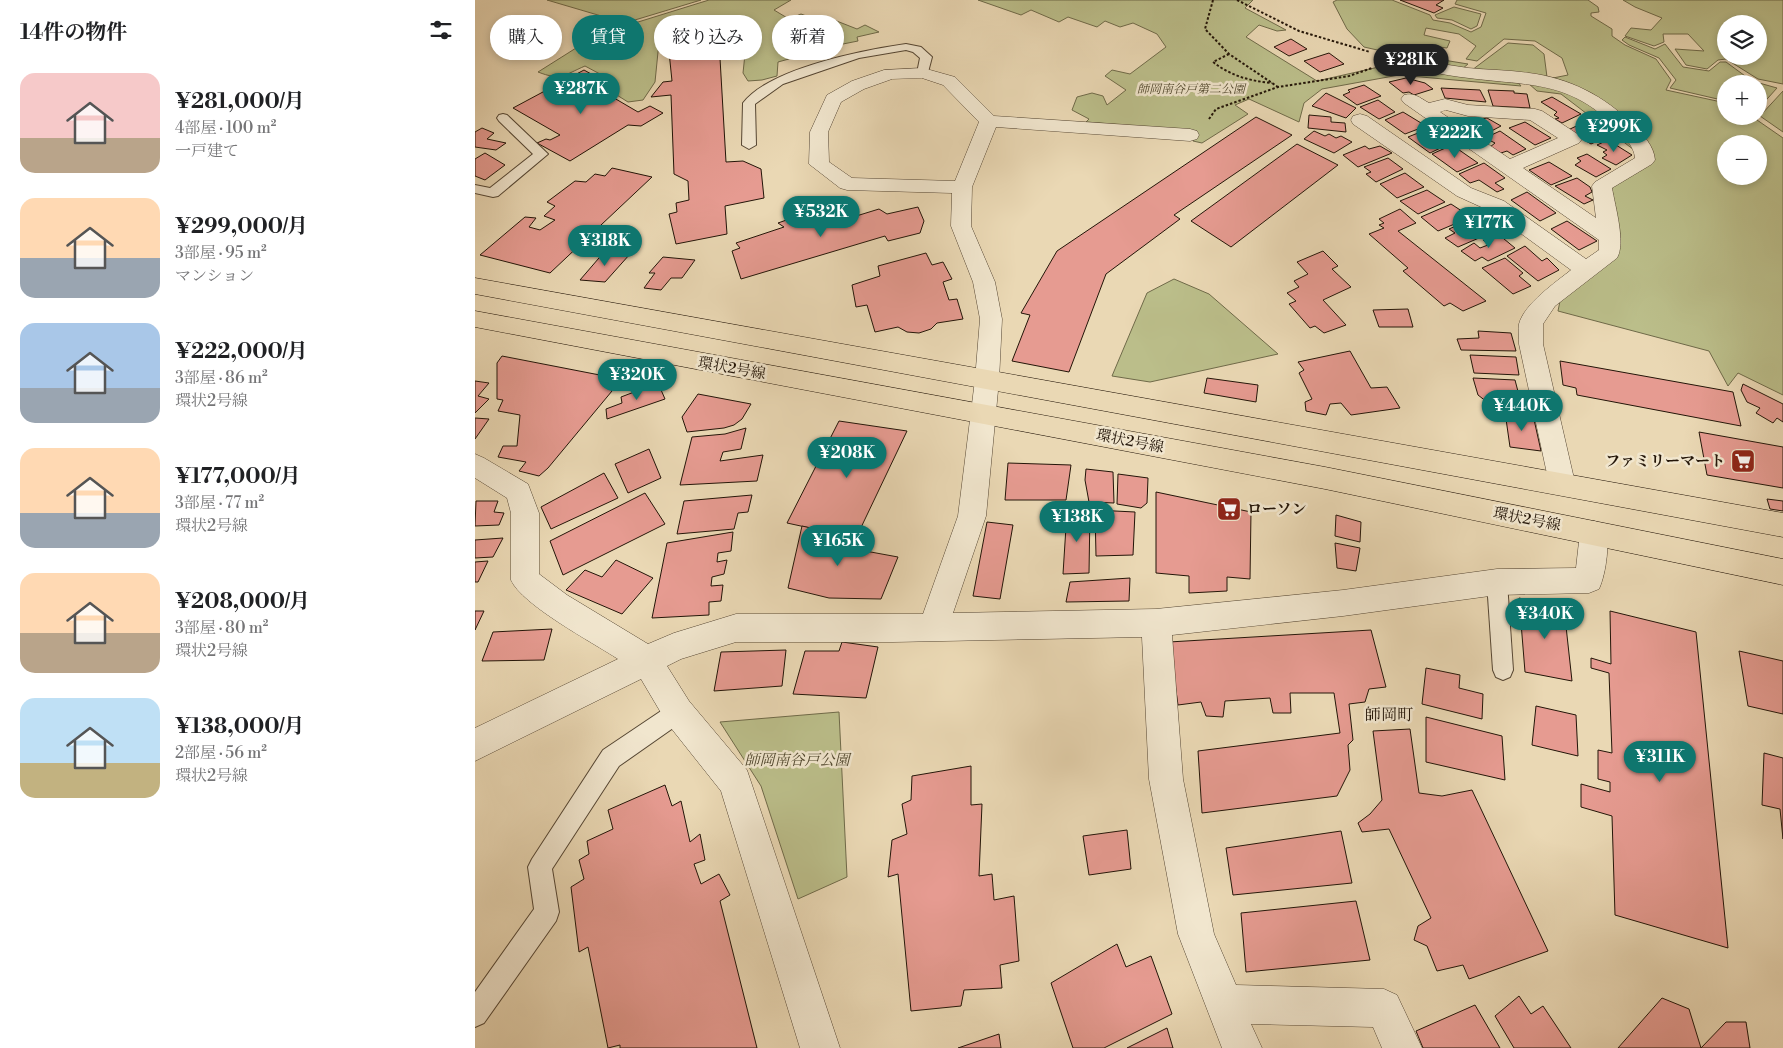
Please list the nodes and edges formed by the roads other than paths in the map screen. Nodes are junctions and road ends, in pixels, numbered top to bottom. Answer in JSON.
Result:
{"nodes":[{"id":1,"x":1396,"y":59,"type":"road end"},
{"id":2,"x":923,"y":73,"type":"junction"},
{"id":3,"x":1410,"y":99,"type":"dead end"},
{"id":4,"x":1427,"y":110,"type":"junction"},
{"id":5,"x":503,"y":118,"type":"dead end"},
{"id":6,"x":1360,"y":120,"type":"dead end"},
{"id":7,"x":989,"y":121,"type":"junction"},
{"id":8,"x":1190,"y":135,"type":"road end"},
{"id":9,"x":749,"y":145,"type":"dead end"},
{"id":10,"x":1508,"y":167,"type":"junction"},
{"id":11,"x":962,"y":187,"type":"junction"},
{"id":12,"x":475,"y":189,"type":"edge"},
{"id":13,"x":1609,"y":237,"type":"junction"},
{"id":14,"x":1586,"y":270,"type":"junction"},
{"id":15,"x":475,"y":286,"type":"edge"},
{"id":16,"x":475,"y":319,"type":"edge"},
{"id":17,"x":987,"y":380,"type":"junction"},
{"id":18,"x":982,"y":413,"type":"junction"},
{"id":19,"x":475,"y":465,"type":"edge"},
{"id":20,"x":1561,"y":483,"type":"junction"},
{"id":21,"x":1783,"y":525,"type":"edge"},
{"id":22,"x":1595,"y":533,"type":"junction"},
{"id":23,"x":1783,"y":572,"type":"edge"},
{"id":24,"x":1497,"y":582,"type":"junction"},
{"id":25,"x":1156,"y":623,"type":"junction"},
{"id":26,"x":933,"y":627,"type":"junction"},
{"id":27,"x":646,"y":660,"type":"junction"},
{"id":28,"x":1503,"y":670,"type":"dead end"},
{"id":29,"x":678,"y":712,"type":"junction"},
{"id":30,"x":475,"y":745,"type":"edge"},
{"id":31,"x":1224,"y":1004,"type":"junction"},
{"id":32,"x":475,"y":1014,"type":"edge"},
{"id":33,"x":820,"y":1048,"type":"edge"},
{"id":34,"x":1242,"y":1048,"type":"edge"},
{"id":35,"x":1402,"y":1048,"type":"edge"}],
"edges":[{"from":1,"to":13,"type":"street"},
{"from":2,"to":7,"type":"street"},
{"from":2,"to":9,"type":"lane"},
{"from":2,"to":11,"type":"street"},
{"from":3,"to":4,"type":"street"},
{"from":4,"to":10,"type":"street"},
{"from":4,"to":10,"type":"street"},
{"from":5,"to":12,"type":"lane"},
{"from":6,"to":14,"type":"street"},
{"from":7,"to":8,"type":"street"},
{"from":7,"to":11,"type":"street"},
{"from":10,"to":13,"type":"street"},
{"from":11,"to":17,"type":"street"},
{"from":13,"to":14,"type":"street"},
{"from":14,"to":20,"type":"street"},
{"from":15,"to":17,"type":"main road"},
{"from":16,"to":18,"type":"main road","name":"環状2号線"},
{"from":17,"to":18,"type":"street"},
{"from":17,"to":20,"type":"main road"},
{"from":18,"to":22,"type":"main road","name":"環状2号線"},
{"from":18,"to":26,"type":"street"},
{"from":19,"to":27,"type":"street"},
{"from":20,"to":21,"type":"main road"},
{"from":22,"to":23,"type":"main road","name":"環状2号線"},
{"from":22,"to":24,"type":"street"},
{"from":24,"to":25,"type":"street"},
{"from":24,"to":28,"type":"lane"},
{"from":25,"to":26,"type":"street"},
{"from":25,"to":31,"type":"street"},
{"from":26,"to":27,"type":"street"},
{"from":27,"to":29,"type":"street"},
{"from":27,"to":30,"type":"street"},
{"from":29,"to":32,"type":"lane"},
{"from":29,"to":33,"type":"street"},
{"from":31,"to":34,"type":"street"},
{"from":31,"to":35,"type":"street"}]}
